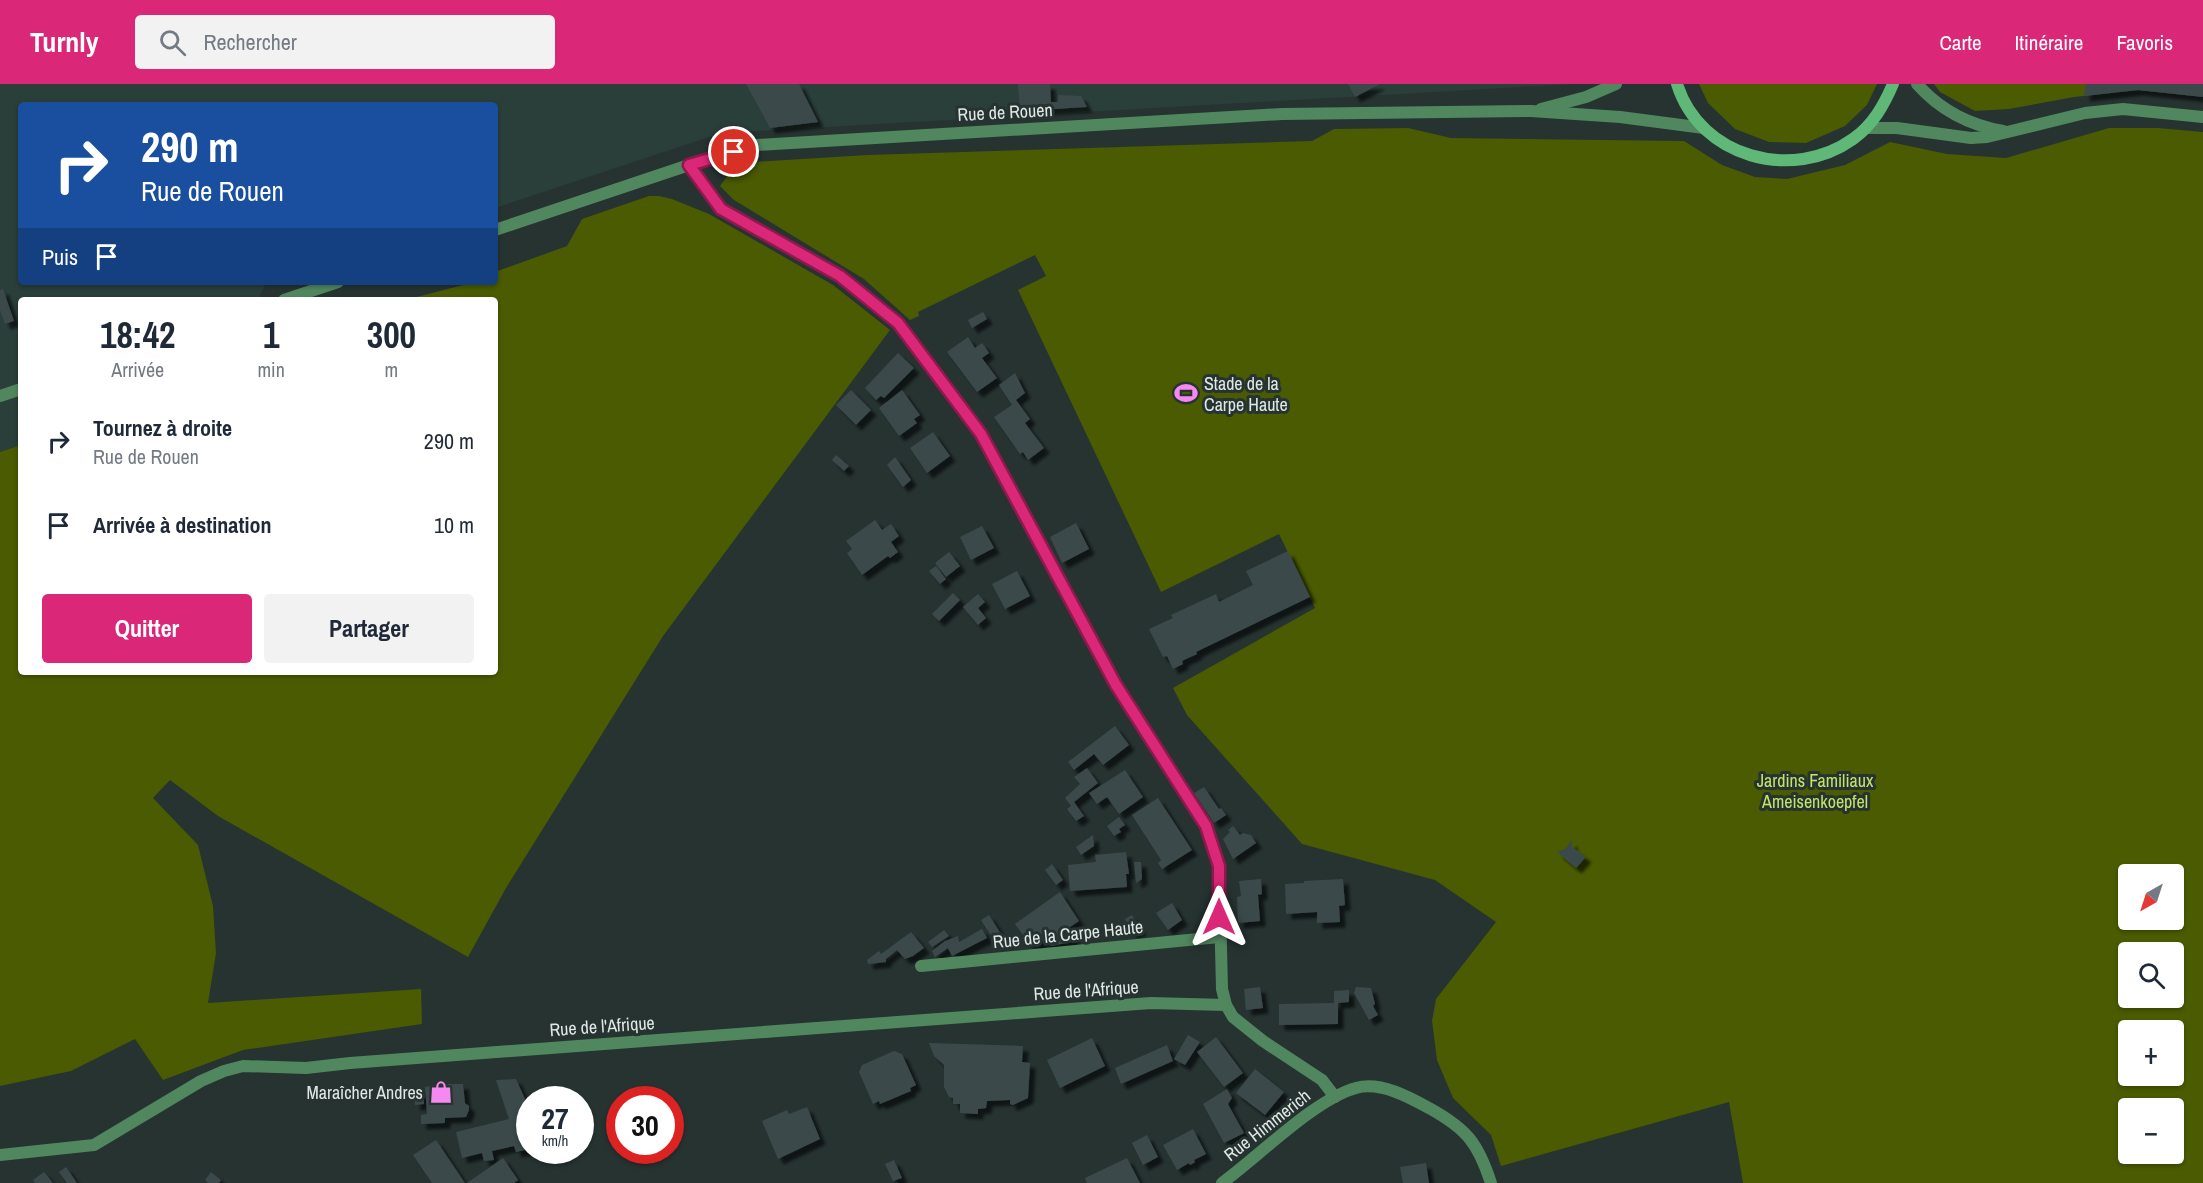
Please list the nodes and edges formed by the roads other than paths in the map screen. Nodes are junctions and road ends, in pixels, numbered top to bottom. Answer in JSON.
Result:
{"nodes":[{"id":1,"x":1617,"y":84,"type":"edge"},
{"id":2,"x":1677,"y":84,"type":"edge"},
{"id":3,"x":1893,"y":84,"type":"edge"},
{"id":4,"x":1917,"y":84,"type":"edge"},
{"id":5,"x":1531,"y":111,"type":"junction"},
{"id":6,"x":2203,"y":117,"type":"edge"},
{"id":7,"x":1704,"y":128,"type":"junction"},
{"id":8,"x":1866,"y":128,"type":"junction"},
{"id":9,"x":2010,"y":132,"type":"junction"},
{"id":10,"x":689,"y":165,"type":"junction"},
{"id":11,"x":498,"y":229,"type":"edge"},
{"id":12,"x":329,"y":285,"type":"edge"},
{"id":13,"x":293,"y":297,"type":"edge"},
{"id":14,"x":18,"y":390,"type":"edge"},
{"id":15,"x":0,"y":396,"type":"edge"},
{"id":16,"x":1219,"y":937,"type":"junction"},
{"id":17,"x":921,"y":966,"type":"dead end"},
{"id":18,"x":1226,"y":1005,"type":"junction"},
{"id":19,"x":1335,"y":1097,"type":"junction"},
{"id":20,"x":0,"y":1155,"type":"edge"},
{"id":21,"x":1237,"y":1178,"type":"edge"},
{"id":22,"x":1222,"y":1183,"type":"edge"},
{"id":23,"x":1491,"y":1183,"type":"edge"}],
"edges":[{"from":1,"to":5,"type":"street","name":"Rue de Rouen"},
{"from":2,"to":7,"type":"main road"},
{"from":3,"to":8,"type":"main road"},
{"from":4,"to":9,"type":"street"},
{"from":5,"to":7,"type":"street","name":"Rue de Rouen"},
{"from":5,"to":10,"type":"street","name":"Rue de Rouen"},
{"from":6,"to":9,"type":"street"},
{"from":7,"to":8,"type":"main road"},
{"from":8,"to":9,"type":"street"},
{"from":10,"to":11,"type":"street","name":"Rue de Rouen"},
{"from":10,"to":16,"type":"street"},
{"from":12,"to":13,"type":"street"},
{"from":14,"to":15,"type":"street"},
{"from":16,"to":17,"type":"street","name":"Rue de la Carpe Haute"},
{"from":16,"to":18,"type":"street"},
{"from":18,"to":19,"type":"street"},
{"from":18,"to":20,"type":"street","name":"Rue de l'Afrique"},
{"from":19,"to":21,"type":"street","name":"Rue Himmerich"},
{"from":19,"to":23,"type":"street"},
{"from":21,"to":22,"type":"street","name":"Rue Himmerich"}]}
